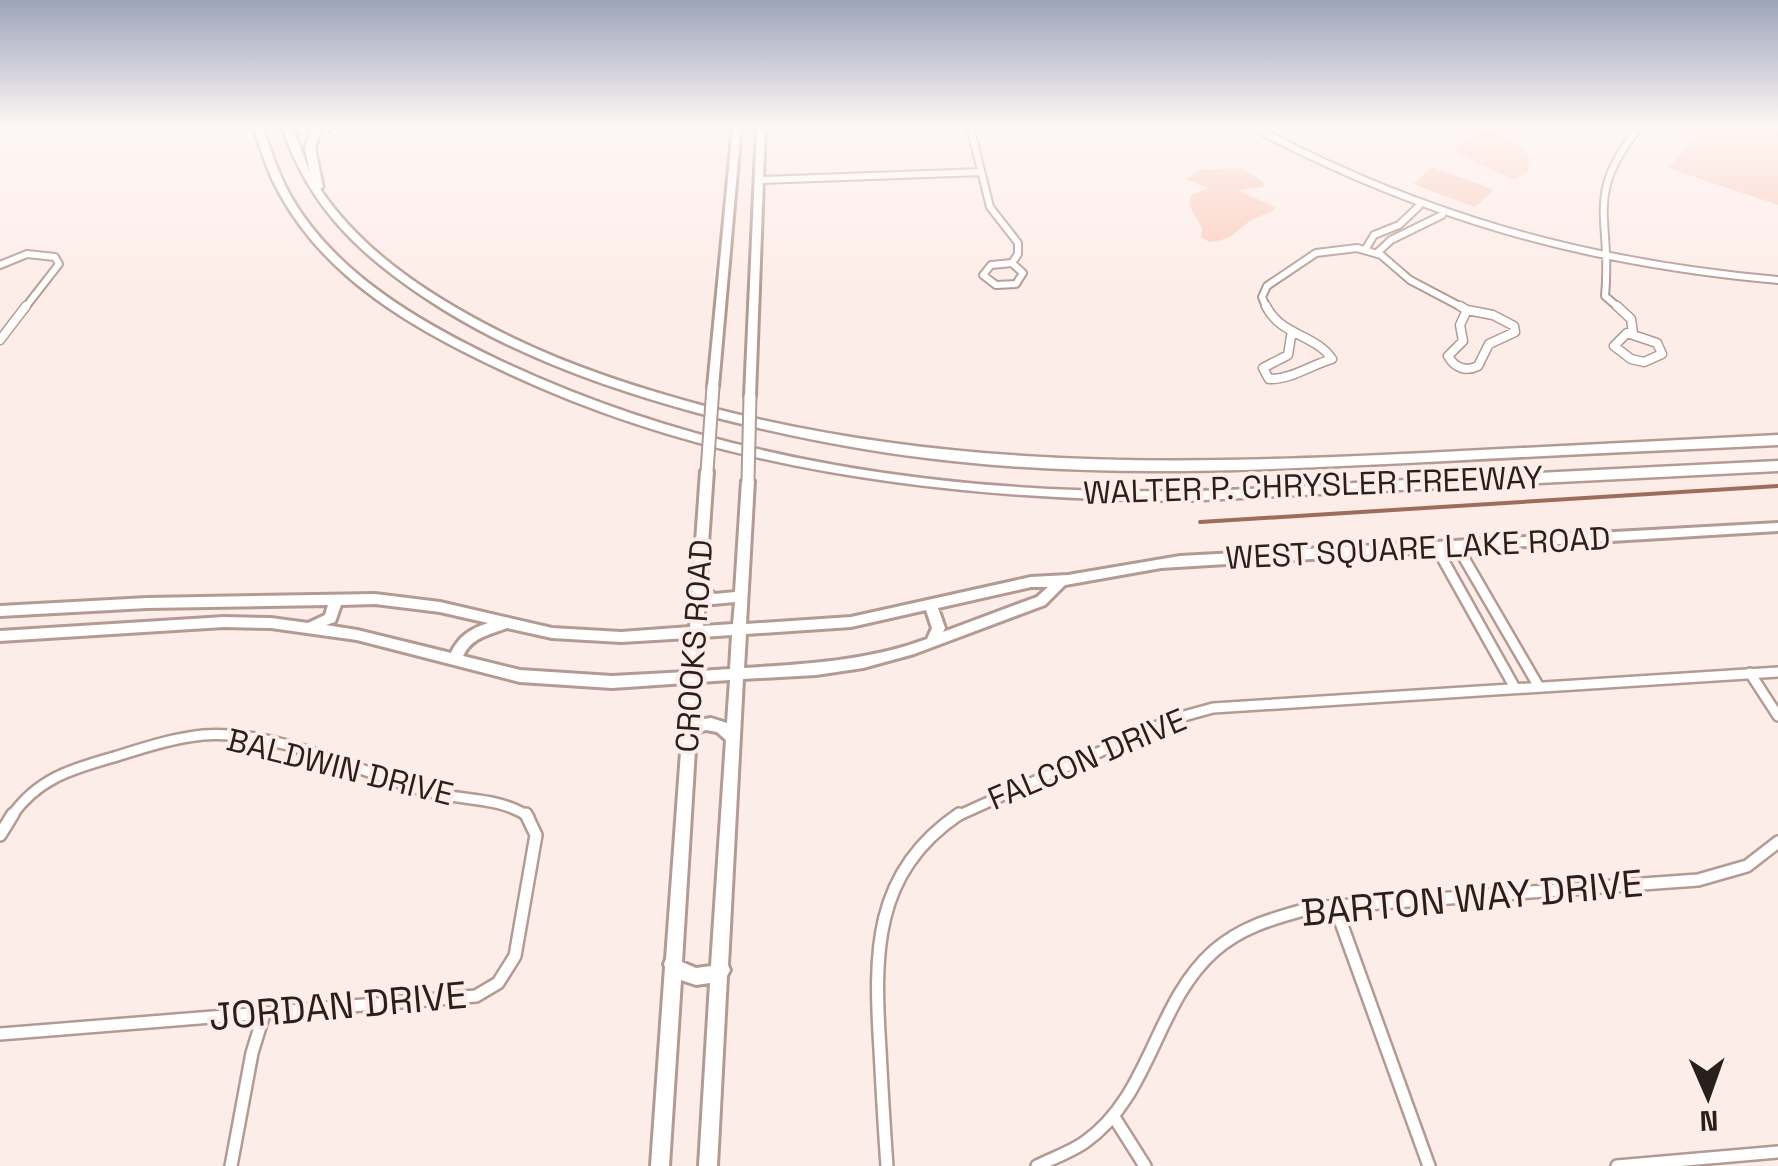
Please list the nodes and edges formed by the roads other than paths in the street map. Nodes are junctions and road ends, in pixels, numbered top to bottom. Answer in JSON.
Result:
{"nodes":[{"id":1,"x":278,"y":180,"type":"edge"},
{"id":2,"x":309,"y":180,"type":"edge"},
{"id":3,"x":316,"y":180,"type":"edge"},
{"id":4,"x":733,"y":180,"type":"edge"},
{"id":5,"x":738,"y":180,"type":"edge"},
{"id":6,"x":794,"y":180,"type":"edge"},
{"id":7,"x":983,"y":180,"type":"edge"},
{"id":8,"x":1365,"y":180,"type":"edge"},
{"id":9,"x":1603,"y":180,"type":"edge"},
{"id":10,"x":759,"y":182,"type":"junction"},
{"id":11,"x":321,"y":200,"type":"junction"},
{"id":12,"x":1418,"y":206,"type":"junction"},
{"id":13,"x":749,"y":213,"type":"junction"},
{"id":14,"x":730,"y":214,"type":"junction"},
{"id":15,"x":1442,"y":215,"type":"junction"},
{"id":16,"x":1371,"y":252,"type":"junction"},
{"id":17,"x":1607,"y":260,"type":"junction"},
{"id":18,"x":1012,"y":263,"type":"junction"},
{"id":19,"x":0,"y":265,"type":"edge"},
{"id":20,"x":1778,"y":280,"type":"edge"},
{"id":21,"x":1467,"y":310,"type":"junction"},
{"id":22,"x":1633,"y":333,"type":"junction"},
{"id":23,"x":1291,"y":336,"type":"junction"},
{"id":24,"x":0,"y":340,"type":"edge"},
{"id":25,"x":1778,"y":440,"type":"edge"},
{"id":26,"x":1778,"y":466,"type":"edge"},
{"id":27,"x":1778,"y":527,"type":"edge"},
{"id":28,"x":1457,"y":546,"type":"junction"},
{"id":29,"x":1436,"y":547,"type":"junction"},
{"id":30,"x":1060,"y":583,"type":"junction"},
{"id":31,"x":697,"y":588,"type":"junction"},
{"id":32,"x":741,"y":596,"type":"junction"},
{"id":33,"x":336,"y":600,"type":"junction"},
{"id":34,"x":931,"y":606,"type":"junction"},
{"id":35,"x":68,"y":607,"type":"junction"},
{"id":36,"x":0,"y":611,"type":"edge"},
{"id":37,"x":510,"y":624,"type":"junction"},
{"id":38,"x":310,"y":627,"type":"junction"},
{"id":39,"x":739,"y":630,"type":"junction"},
{"id":40,"x":694,"y":632,"type":"junction"},
{"id":41,"x":45,"y":634,"type":"junction"},
{"id":42,"x":0,"y":636,"type":"edge"},
{"id":43,"x":932,"y":642,"type":"junction"},
{"id":44,"x":455,"y":660,"type":"junction"},
{"id":45,"x":1778,"y":672,"type":"edge"},
{"id":46,"x":735,"y":674,"type":"junction"},
{"id":47,"x":1750,"y":674,"type":"junction"},
{"id":48,"x":691,"y":677,"type":"junction"},
{"id":49,"x":1539,"y":686,"type":"junction"},
{"id":50,"x":1515,"y":688,"type":"junction"},
{"id":51,"x":1778,"y":716,"type":"edge"},
{"id":52,"x":688,"y":730,"type":"junction"},
{"id":53,"x":731,"y":736,"type":"junction"},
{"id":54,"x":35,"y":786,"type":"joint"},
{"id":55,"x":529,"y":816,"type":"joint"},
{"id":56,"x":0,"y":835,"type":"edge"},
{"id":57,"x":1778,"y":842,"type":"edge"},
{"id":58,"x":1335,"y":906,"type":"junction"},
{"id":59,"x":672,"y":964,"type":"junction"},
{"id":60,"x":722,"y":970,"type":"junction"},
{"id":61,"x":264,"y":1014,"type":"junction"},
{"id":62,"x":0,"y":1034,"type":"edge"},
{"id":63,"x":1114,"y":1117,"type":"junction"},
{"id":64,"x":1778,"y":1152,"type":"edge"},
{"id":65,"x":231,"y":1166,"type":"edge"},
{"id":66,"x":660,"y":1166,"type":"edge"},
{"id":67,"x":708,"y":1166,"type":"edge"},
{"id":68,"x":887,"y":1166,"type":"edge"},
{"id":69,"x":1037,"y":1166,"type":"edge"},
{"id":70,"x":1145,"y":1166,"type":"edge"},
{"id":71,"x":1429,"y":1166,"type":"edge"},
{"id":72,"x":1617,"y":1166,"type":"edge"}],
"edges":[{"from":1,"to":26,"type":"highway","name":"WALTER P. CHRYSLER FREEWAY"},
{"from":2,"to":11,"type":"highway","name":"WALTER P. CHRYSLER FREEWAY"},
{"from":3,"to":11,"type":"highway"},
{"from":4,"to":14,"type":"main road","name":"CROOKS ROAD"},
{"from":5,"to":10,"type":"main road"},
{"from":6,"to":10,"type":"street"},
{"from":7,"to":18,"type":"street"},
{"from":8,"to":12,"type":"street"},
{"from":9,"to":17,"type":"street"},
{"from":10,"to":13,"type":"main road","name":"CROOKS ROAD"},
{"from":11,"to":25,"type":"highway","name":"WALTER P. CHRYSLER FREEWAY"},
{"from":12,"to":15,"type":"street"},
{"from":12,"to":16,"type":"street"},
{"from":13,"to":14,"type":"main road"},
{"from":13,"to":32,"type":"main road","name":"CROOKS ROAD","bridge":true},
{"from":14,"to":31,"type":"main road","name":"CROOKS ROAD","bridge":true},
{"from":15,"to":16,"type":"street"},
{"from":15,"to":17,"type":"street"},
{"from":16,"to":21,"type":"street"},
{"from":16,"to":23,"type":"street"},
{"from":17,"to":20,"type":"street"},
{"from":17,"to":22,"type":"street"},
{"from":18,"to":18,"type":"street"},
{"from":19,"to":24,"type":"street"},
{"from":21,"to":21,"type":"street"},
{"from":22,"to":22,"type":"street"},
{"from":23,"to":23,"type":"street"},
{"from":27,"to":28,"type":"main road","name":"WEST SQUARE LAKE ROAD"},
{"from":28,"to":29,"type":"main road","name":"WEST SQUARE LAKE ROAD"},
{"from":28,"to":49,"type":"street"},
{"from":29,"to":30,"type":"main road","name":"WEST SQUARE LAKE ROAD"},
{"from":29,"to":50,"type":"street"},
{"from":30,"to":34,"type":"main road","name":"WEST SQUARE LAKE ROAD"},
{"from":30,"to":43,"type":"main road","name":"WEST SQUARE LAKE ROAD"},
{"from":31,"to":32,"type":"main road"},
{"from":31,"to":40,"type":"main road","name":"CROOKS ROAD"},
{"from":32,"to":39,"type":"main road","name":"CROOKS ROAD"},
{"from":33,"to":35,"type":"main road","name":"WEST SQUARE LAKE ROAD"},
{"from":33,"to":37,"type":"main road","name":"WEST SQUARE LAKE ROAD"},
{"from":33,"to":38,"type":"main road"},
{"from":34,"to":39,"type":"main road","name":"WEST SQUARE LAKE ROAD"},
{"from":34,"to":43,"type":"main road"},
{"from":35,"to":36,"type":"main road","name":"WEST SQUARE LAKE ROAD"},
{"from":35,"to":41,"type":"main road"},
{"from":37,"to":40,"type":"main road","name":"WEST SQUARE LAKE ROAD"},
{"from":37,"to":44,"type":"main road"},
{"from":38,"to":41,"type":"main road","name":"WEST SQUARE LAKE ROAD"},
{"from":38,"to":44,"type":"main road","name":"WEST SQUARE LAKE ROAD"},
{"from":39,"to":40,"type":"main road","name":"WEST SQUARE LAKE ROAD"},
{"from":39,"to":46,"type":"main road","name":"CROOKS ROAD"},
{"from":40,"to":48,"type":"main road","name":"CROOKS ROAD"},
{"from":41,"to":42,"type":"main road","name":"WEST SQUARE LAKE ROAD"},
{"from":43,"to":46,"type":"main road","name":"WEST SQUARE LAKE ROAD"},
{"from":44,"to":48,"type":"main road","name":"WEST SQUARE LAKE ROAD"},
{"from":45,"to":47,"type":"street","name":"FALCON DRIVE"},
{"from":46,"to":48,"type":"main road","name":"WEST SQUARE LAKE ROAD"},
{"from":46,"to":53,"type":"main road","name":"CROOKS ROAD"},
{"from":47,"to":49,"type":"street","name":"FALCON DRIVE"},
{"from":47,"to":51,"type":"street"},
{"from":48,"to":52,"type":"main road","name":"CROOKS ROAD"},
{"from":49,"to":50,"type":"street","name":"FALCON DRIVE"},
{"from":50,"to":68,"type":"street","name":"FALCON DRIVE"},
{"from":52,"to":53,"type":"main road"},
{"from":52,"to":59,"type":"main road","name":"CROOKS ROAD"},
{"from":53,"to":60,"type":"main road","name":"CROOKS ROAD"},
{"from":54,"to":55,"type":"street","name":"BALDWIN DRIVE"},
{"from":54,"to":56,"type":"street"},
{"from":55,"to":61,"type":"street","name":"JORDAN DRIVE"},
{"from":57,"to":58,"type":"street","name":"BARTON WAY DRIVE"},
{"from":58,"to":63,"type":"street","name":"BARTON WAY DRIVE"},
{"from":58,"to":71,"type":"street"},
{"from":59,"to":60,"type":"main road"},
{"from":59,"to":66,"type":"main road","name":"CROOKS ROAD"},
{"from":60,"to":67,"type":"main road","name":"CROOKS ROAD"},
{"from":61,"to":62,"type":"street","name":"JORDAN DRIVE"},
{"from":61,"to":65,"type":"street"},
{"from":63,"to":69,"type":"street","name":"BARTON WAY DRIVE"},
{"from":63,"to":70,"type":"street"},
{"from":64,"to":72,"type":"street"}]}
